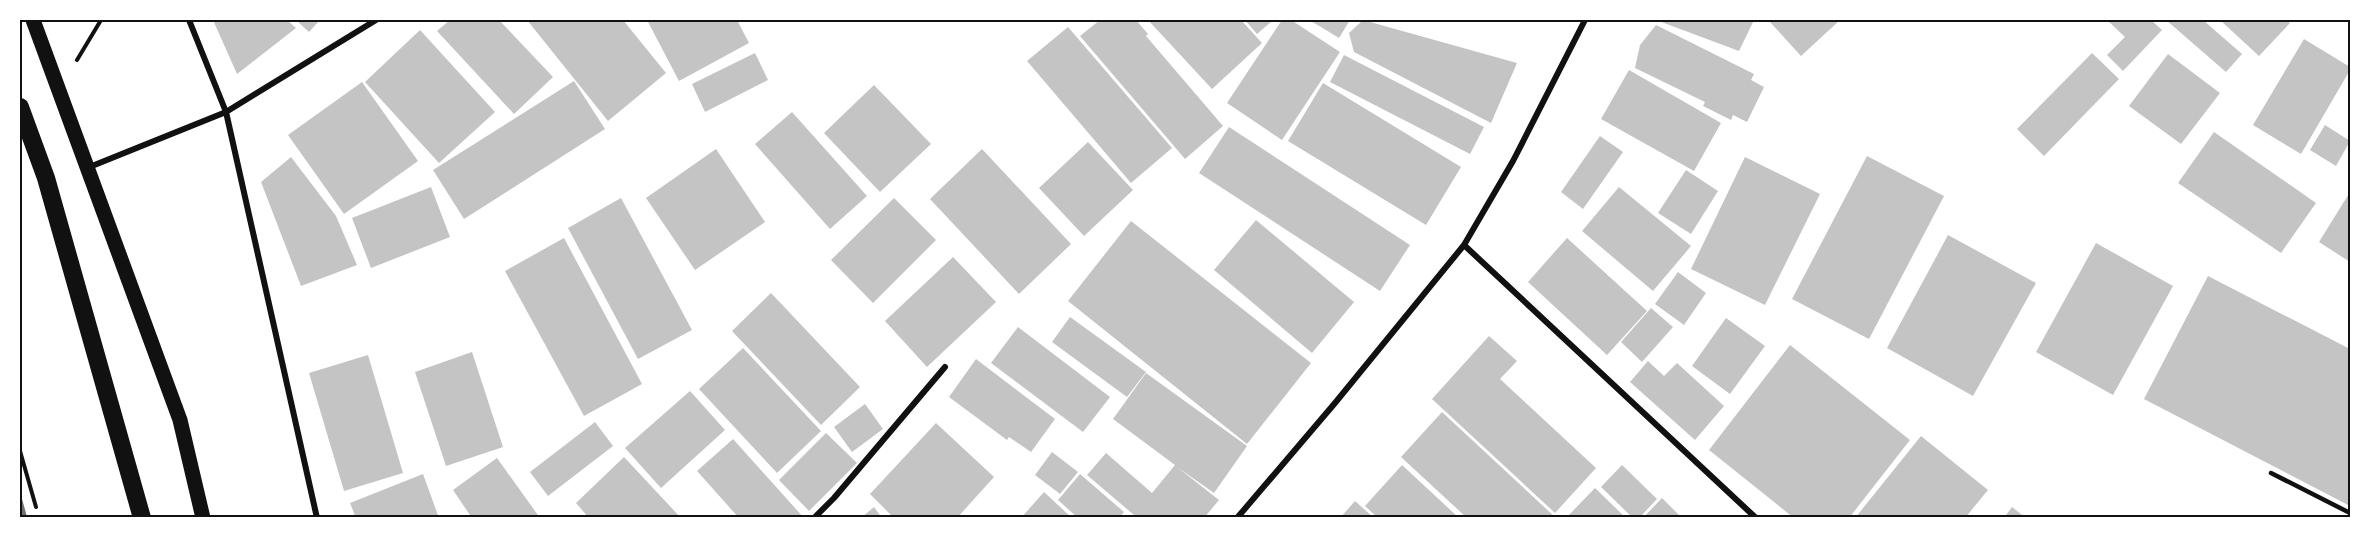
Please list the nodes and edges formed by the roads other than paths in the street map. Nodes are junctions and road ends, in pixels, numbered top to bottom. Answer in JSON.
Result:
{"nodes":[{"id":1,"x":33,"y":20,"type":"edge"},
{"id":2,"x":189,"y":20,"type":"edge"},
{"id":3,"x":376,"y":20,"type":"edge"},
{"id":4,"x":1585,"y":20,"type":"edge"},
{"id":5,"x":20,"y":107,"type":"edge"},
{"id":6,"x":226,"y":112,"type":"junction"},
{"id":7,"x":87,"y":168,"type":"junction"},
{"id":8,"x":1464,"y":245,"type":"junction"},
{"id":9,"x":945,"y":367,"type":"dead end"},
{"id":10,"x":2271,"y":473,"type":"dead end"},
{"id":11,"x":2350,"y":513,"type":"edge"},
{"id":12,"x":142,"y":518,"type":"edge"},
{"id":13,"x":203,"y":518,"type":"edge"},
{"id":14,"x":317,"y":518,"type":"edge"},
{"id":15,"x":814,"y":518,"type":"edge"},
{"id":16,"x":1237,"y":518,"type":"edge"},
{"id":17,"x":1756,"y":518,"type":"edge"}],
"edges":[{"from":1,"to":7,"type":"main road"},
{"from":2,"to":6,"type":"street"},
{"from":3,"to":6,"type":"street"},
{"from":4,"to":8,"type":"street"},
{"from":5,"to":12,"type":"highway"},
{"from":6,"to":7,"type":"street"},
{"from":6,"to":14,"type":"street"},
{"from":7,"to":13,"type":"main road"},
{"from":8,"to":16,"type":"street"},
{"from":8,"to":17,"type":"street"},
{"from":9,"to":15,"type":"street"},
{"from":10,"to":11,"type":"lane"}]}
